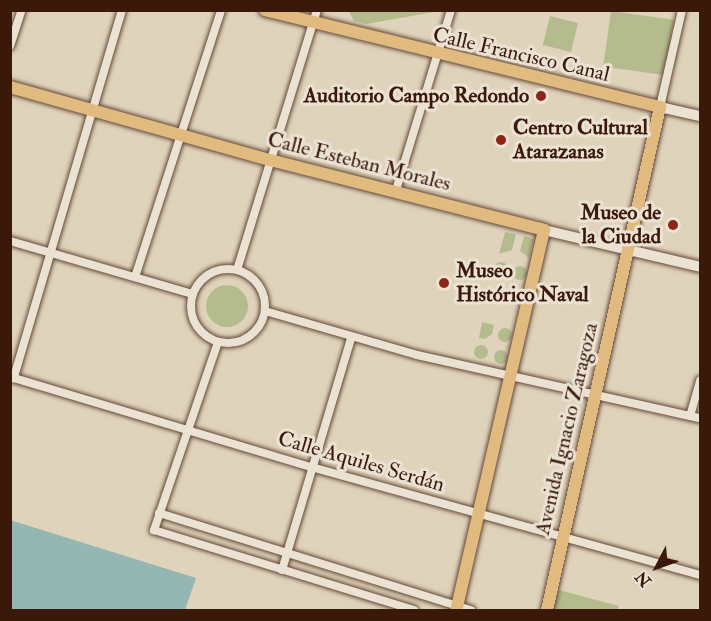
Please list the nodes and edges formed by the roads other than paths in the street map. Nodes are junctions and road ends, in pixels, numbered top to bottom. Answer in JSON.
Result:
{"nodes":[{"id":1,"x":22,"y":10,"type":"edge"},
{"id":2,"x":122,"y":10,"type":"edge"},
{"id":3,"x":221,"y":10,"type":"edge"},
{"id":4,"x":264,"y":10,"type":"edge"},
{"id":5,"x":317,"y":10,"type":"edge"},
{"id":6,"x":451,"y":10,"type":"edge"},
{"id":7,"x":682,"y":10,"type":"edge"},
{"id":8,"x":313,"y":24,"type":"junction"},
{"id":9,"x":10,"y":46,"type":"edge"},
{"id":10,"x":437,"y":56,"type":"junction"},
{"id":11,"x":10,"y":87,"type":"edge"},
{"id":12,"x":660,"y":107,"type":"junction"},
{"id":13,"x":93,"y":109,"type":"junction"},
{"id":14,"x":700,"y":116,"type":"edge"},
{"id":15,"x":183,"y":136,"type":"junction"},
{"id":16,"x":270,"y":160,"type":"junction"},
{"id":17,"x":396,"y":190,"type":"junction"},
{"id":18,"x":544,"y":230,"type":"junction"},
{"id":19,"x":10,"y":241,"type":"edge"},
{"id":20,"x":628,"y":249,"type":"junction"},
{"id":21,"x":51,"y":253,"type":"junction"},
{"id":22,"x":700,"y":267,"type":"edge"},
{"id":23,"x":237,"y":270,"type":"junction"},
{"id":24,"x":135,"y":277,"type":"junction"},
{"id":25,"x":192,"y":294,"type":"junction"},
{"id":26,"x":265,"y":311,"type":"junction"},
{"id":27,"x":351,"y":338,"type":"junction"},
{"id":28,"x":218,"y":342,"type":"junction"},
{"id":29,"x":511,"y":375,"type":"junction"},
{"id":30,"x":700,"y":380,"type":"edge"},
{"id":31,"x":595,"y":394,"type":"junction"},
{"id":32,"x":690,"y":416,"type":"junction"},
{"id":33,"x":700,"y":418,"type":"edge"},
{"id":34,"x":187,"y":430,"type":"junction"},
{"id":35,"x":311,"y":467,"type":"junction"},
{"id":36,"x":159,"y":513,"type":"junction"},
{"id":37,"x":479,"y":514,"type":"junction"},
{"id":38,"x":562,"y":535,"type":"junction"},
{"id":39,"x":287,"y":555,"type":"junction"},
{"id":40,"x":282,"y":570,"type":"junction"},
{"id":41,"x":700,"y":575,"type":"edge"},
{"id":42,"x":414,"y":594,"type":"junction"},
{"id":43,"x":457,"y":609,"type":"edge"},
{"id":44,"x":412,"y":610,"type":"edge"},
{"id":45,"x":471,"y":610,"type":"edge"},
{"id":46,"x":547,"y":610,"type":"edge"}],
"edges":[{"from":1,"to":9,"type":"street"},
{"from":2,"to":13,"type":"street"},
{"from":3,"to":15,"type":"street"},
{"from":4,"to":8,"type":"main road","name":"Calle Francisco Canal"},
{"from":5,"to":8,"type":"street"},
{"from":6,"to":10,"type":"street"},
{"from":7,"to":12,"type":"street","name":"Avenida Ignacio Zaragoza"},
{"from":8,"to":10,"type":"main road","name":"Calle Francisco Canal"},
{"from":8,"to":16,"type":"street"},
{"from":10,"to":12,"type":"main road","name":"Calle Francisco Canal"},
{"from":10,"to":17,"type":"street"},
{"from":11,"to":13,"type":"main road","name":"Calle Esteban Morales"},
{"from":12,"to":14,"type":"main road","name":"Calle Francisco Canal"},
{"from":12,"to":20,"type":"main road","name":"Avenida Ignacio Zaragoza"},
{"from":13,"to":15,"type":"main road","name":"Calle Esteban Morales"},
{"from":13,"to":21,"type":"street"},
{"from":15,"to":16,"type":"main road","name":"Calle Esteban Morales"},
{"from":15,"to":24,"type":"street"},
{"from":16,"to":17,"type":"main road","name":"Calle Esteban Morales"},
{"from":16,"to":23,"type":"street"},
{"from":17,"to":18,"type":"main road","name":"Calle Esteban Morales"},
{"from":18,"to":20,"type":"main road","name":"Calle Esteban Morales"},
{"from":18,"to":29,"type":"main road"},
{"from":19,"to":21,"type":"street"},
{"from":20,"to":22,"type":"main road","name":"Calle Esteban Morales"},
{"from":20,"to":31,"type":"main road","name":"Avenida Ignacio Zaragoza"},
{"from":21,"to":24,"type":"street"},
{"from":21,"to":34,"type":"street","name":"Calle Aquiles Serdán"},
{"from":23,"to":25,"type":"street"},
{"from":23,"to":26,"type":"street"},
{"from":24,"to":25,"type":"street"},
{"from":25,"to":28,"type":"street"},
{"from":26,"to":27,"type":"street"},
{"from":26,"to":28,"type":"street"},
{"from":27,"to":29,"type":"street"},
{"from":27,"to":35,"type":"street"},
{"from":28,"to":34,"type":"street"},
{"from":29,"to":31,"type":"street"},
{"from":29,"to":37,"type":"main road"},
{"from":30,"to":32,"type":"street"},
{"from":31,"to":32,"type":"street"},
{"from":31,"to":38,"type":"main road","name":"Avenida Ignacio Zaragoza"},
{"from":32,"to":33,"type":"street"},
{"from":34,"to":35,"type":"street","name":"Calle Aquiles Serdán"},
{"from":34,"to":36,"type":"street"},
{"from":35,"to":37,"type":"street","name":"Calle Aquiles Serdán"},
{"from":35,"to":39,"type":"street"},
{"from":36,"to":39,"type":"street"},
{"from":36,"to":40,"type":"street"},
{"from":37,"to":38,"type":"street","name":"Calle Aquiles Serdán"},
{"from":37,"to":43,"type":"main road"},
{"from":38,"to":41,"type":"street","name":"Calle Aquiles Serdán"},
{"from":38,"to":46,"type":"main road","name":"Avenida Ignacio Zaragoza"},
{"from":39,"to":40,"type":"street"},
{"from":39,"to":42,"type":"street"},
{"from":40,"to":44,"type":"street"},
{"from":42,"to":43,"type":"street"},
{"from":42,"to":44,"type":"street"},
{"from":43,"to":45,"type":"street"}]}
